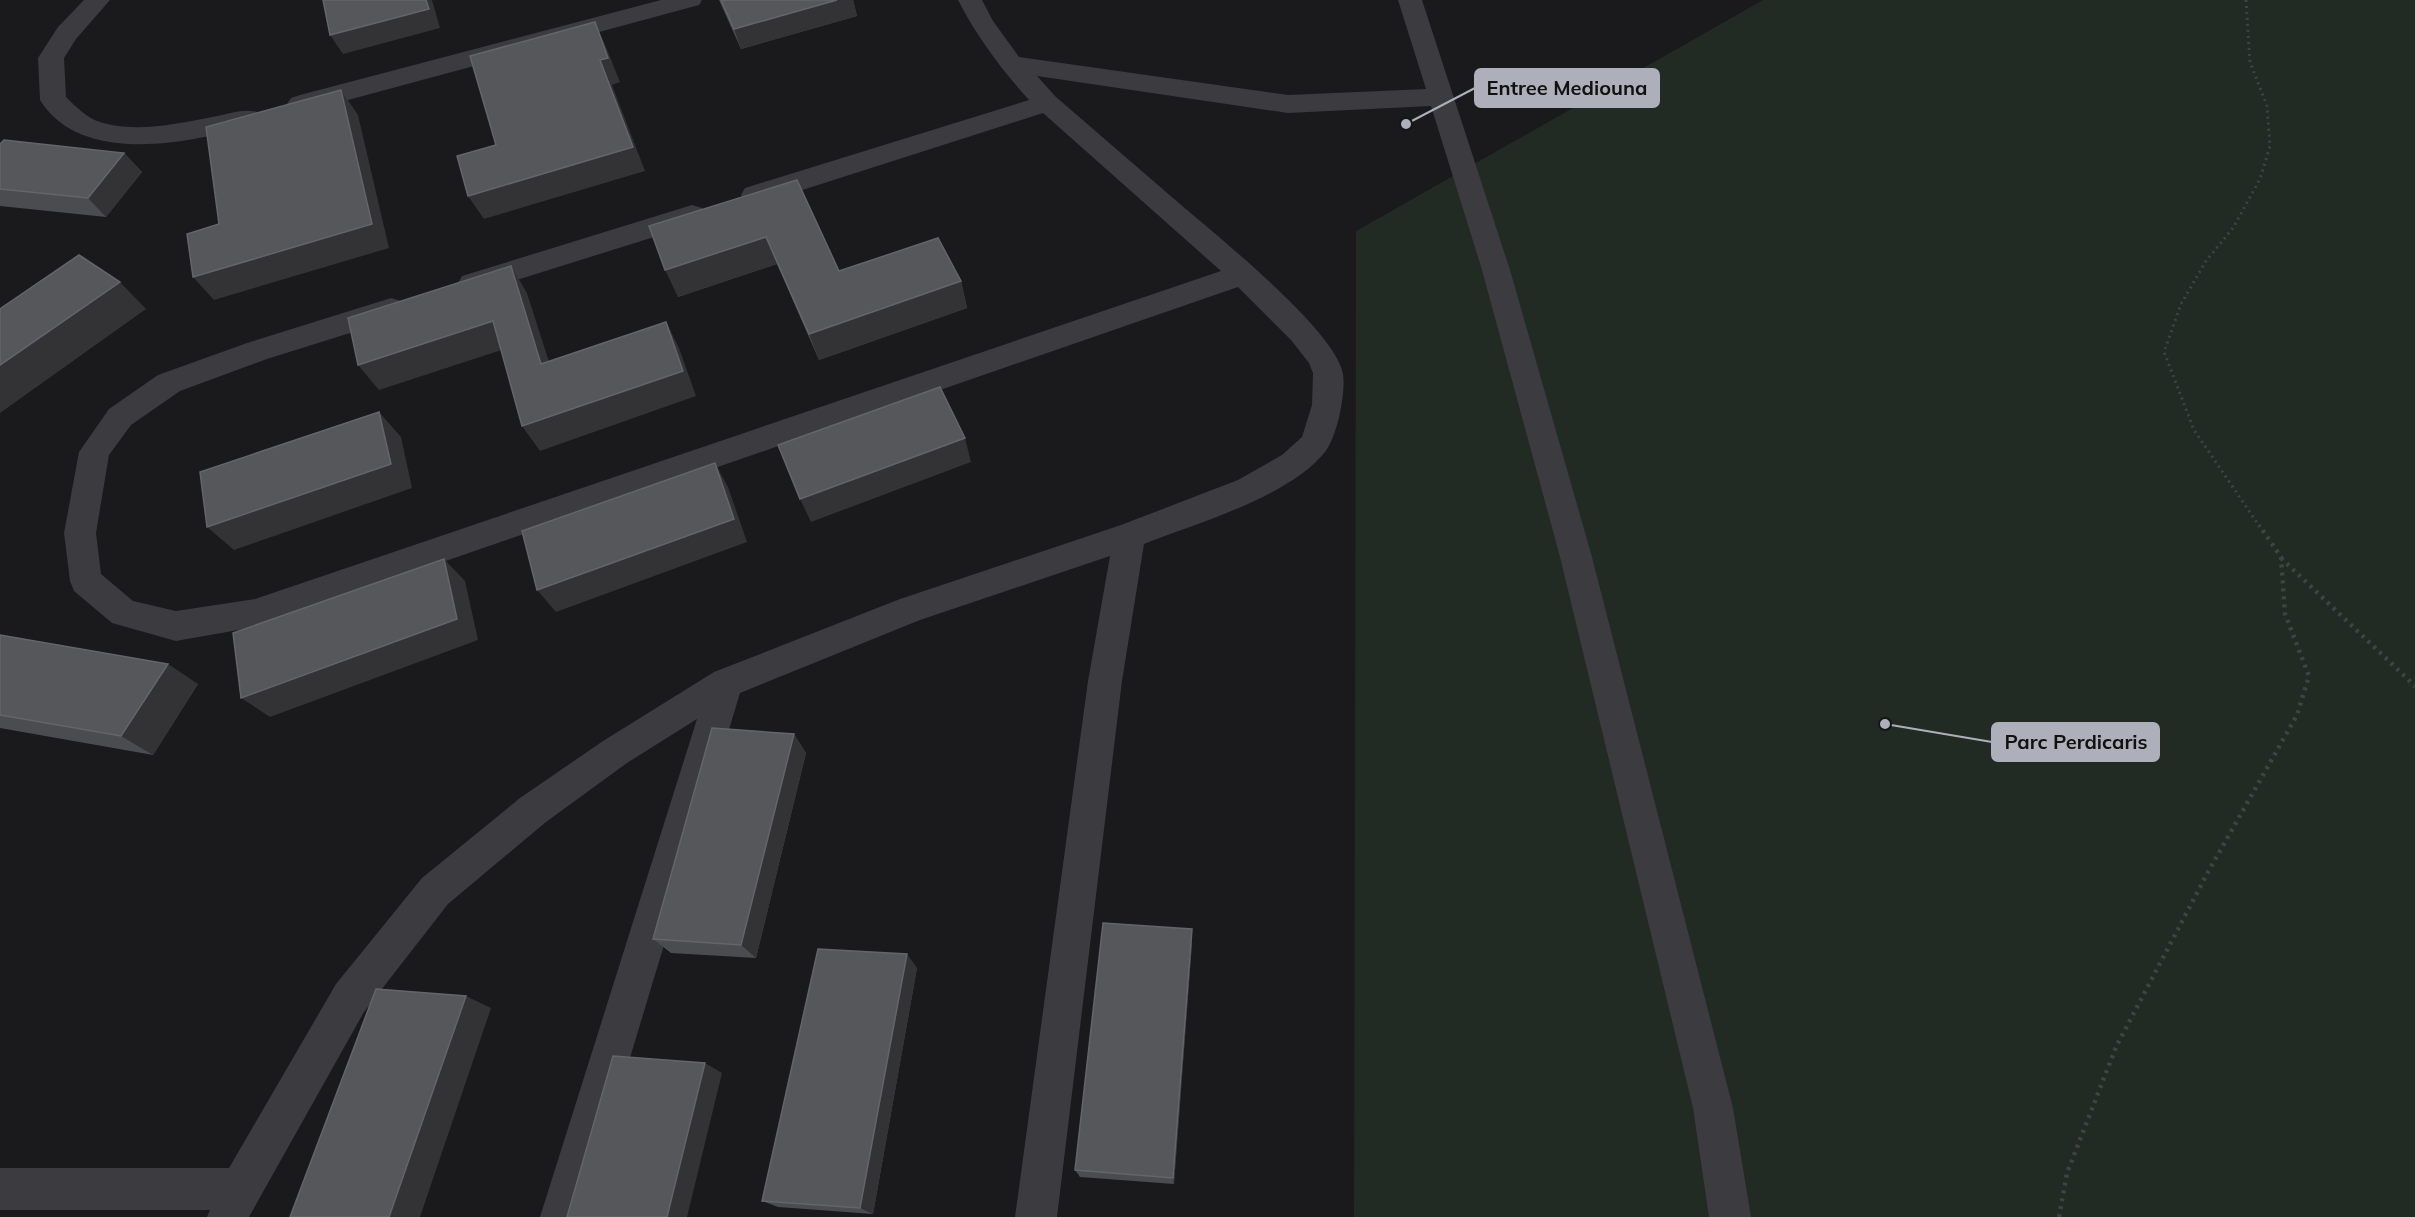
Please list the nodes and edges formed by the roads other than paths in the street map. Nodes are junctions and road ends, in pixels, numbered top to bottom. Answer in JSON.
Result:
{"nodes":[{"id":1,"x":98,"y":0,"type":"edge"},
{"id":2,"x":690,"y":0,"type":"edge"},
{"id":3,"x":970,"y":0,"type":"edge"},
{"id":4,"x":1410,"y":0,"type":"edge"},
{"id":5,"x":1011,"y":64,"type":"junction"},
{"id":6,"x":1441,"y":97,"type":"junction"},
{"id":7,"x":1047,"y":103,"type":"junction"},
{"id":8,"x":1243,"y":274,"type":"junction"},
{"id":9,"x":452,"y":290,"type":"edge"},
{"id":10,"x":417,"y":300,"type":"edge"},
{"id":11,"x":1129,"y":536,"type":"junction"},
{"id":12,"x":726,"y":683,"type":"junction"},
{"id":13,"x":0,"y":1189,"type":"edge"},
{"id":14,"x":234,"y":1203,"type":"edge"},
{"id":15,"x":561,"y":1217,"type":"edge"},
{"id":16,"x":1036,"y":1217,"type":"edge"},
{"id":17,"x":1730,"y":1217,"type":"edge"}],
"edges":[{"from":1,"to":2,"type":"street"},
{"from":3,"to":5,"type":"street"},
{"from":4,"to":6,"type":"street"},
{"from":5,"to":6,"type":"street"},
{"from":5,"to":7,"type":"street"},
{"from":6,"to":17,"type":"street"},
{"from":7,"to":8,"type":"street"},
{"from":7,"to":9,"type":"street"},
{"from":8,"to":10,"type":"street"},
{"from":8,"to":11,"type":"street"},
{"from":11,"to":12,"type":"street"},
{"from":11,"to":16,"type":"street"},
{"from":12,"to":14,"type":"street"},
{"from":12,"to":15,"type":"street"},
{"from":13,"to":14,"type":"street"}]}
